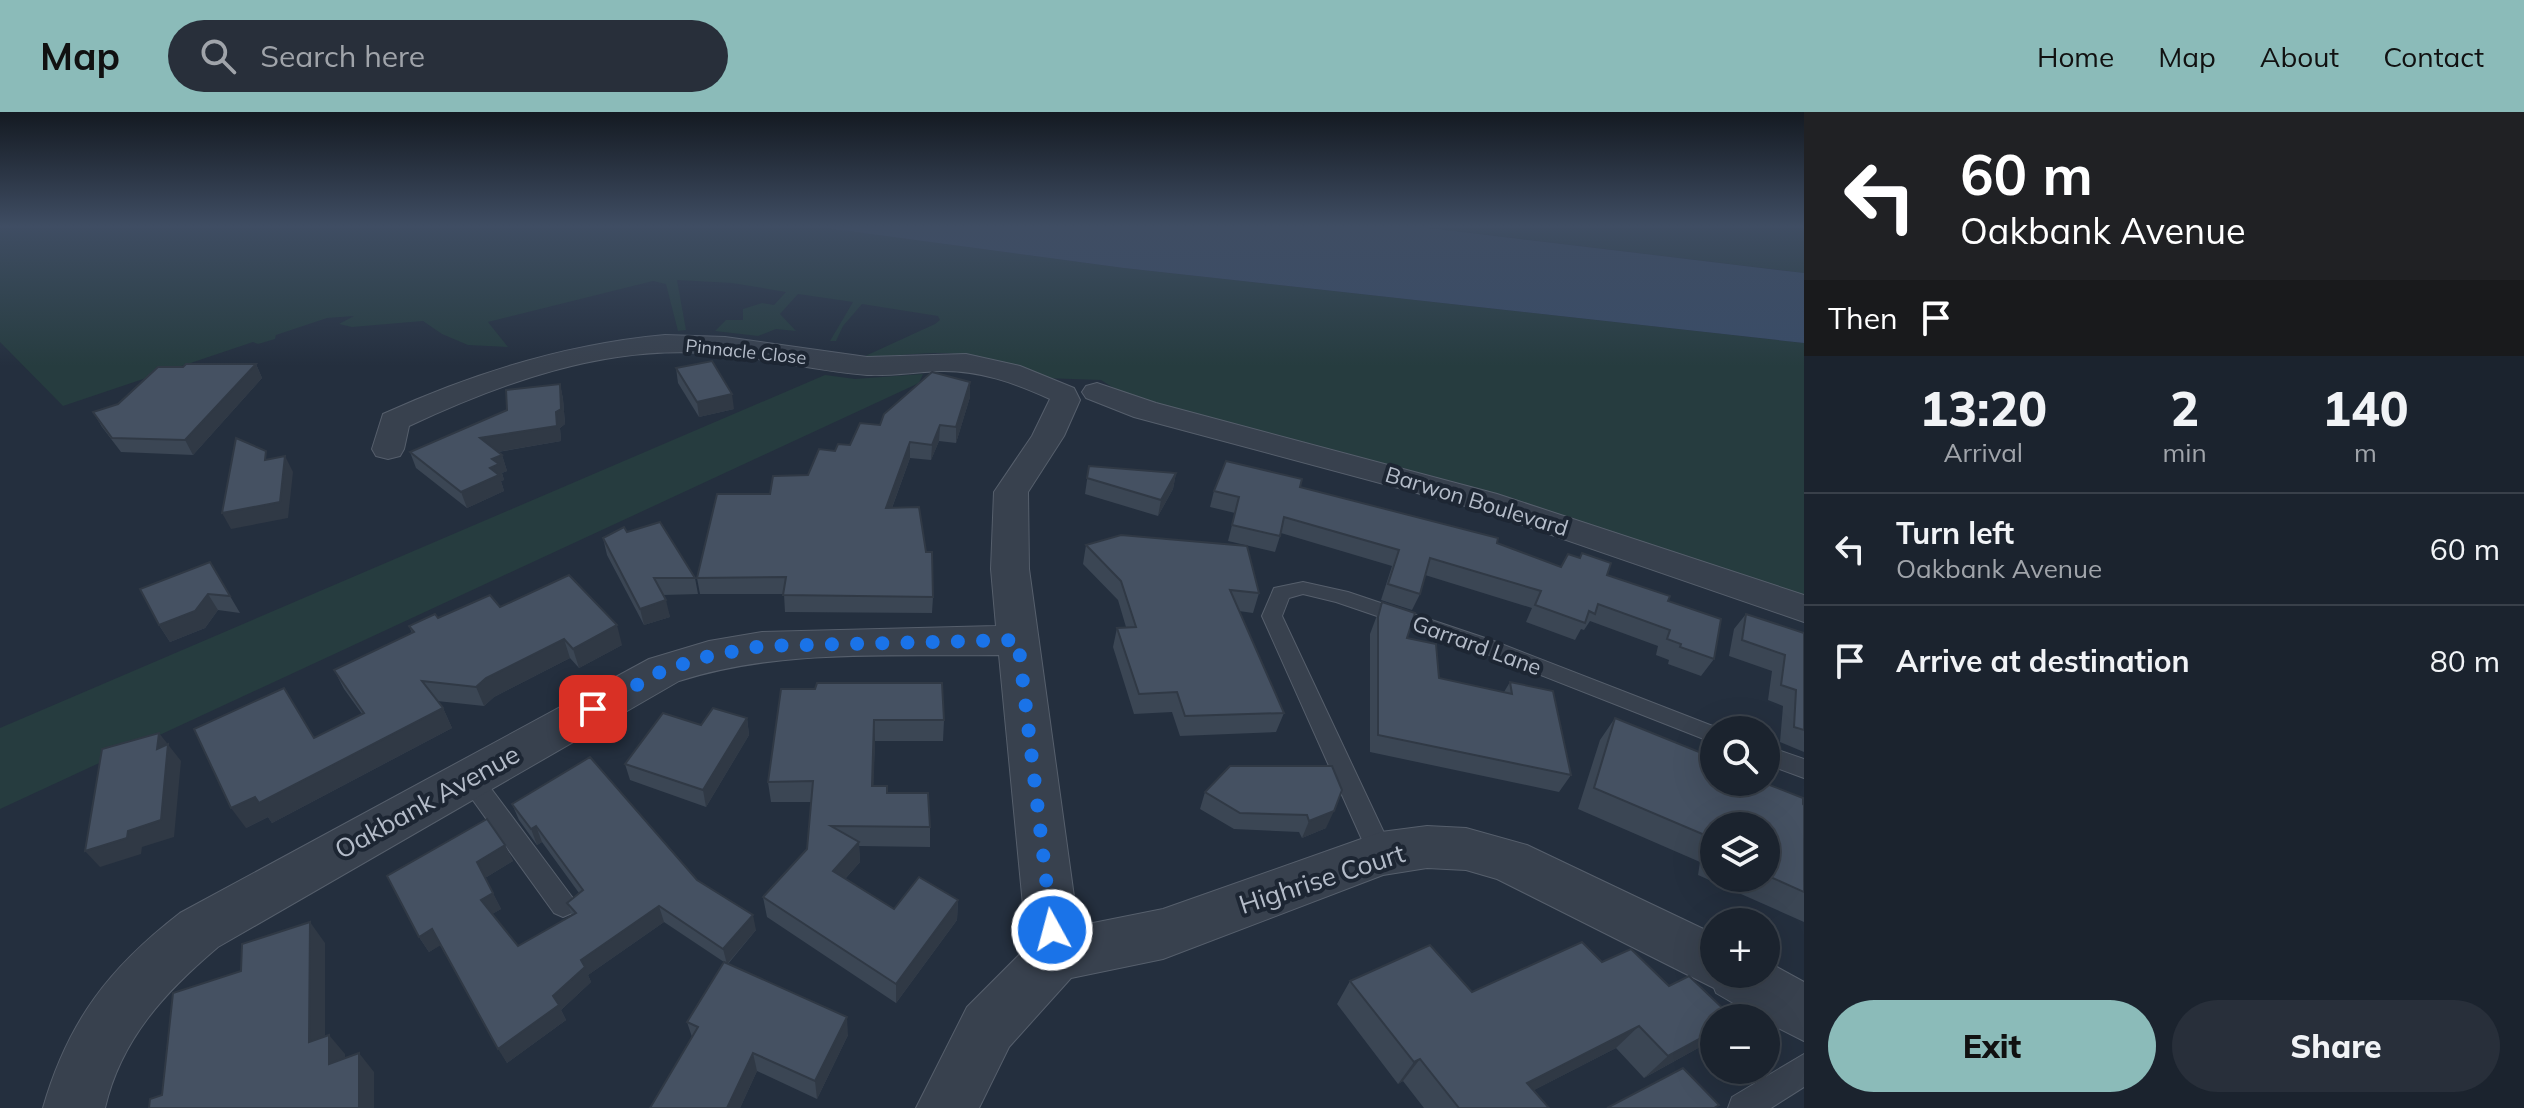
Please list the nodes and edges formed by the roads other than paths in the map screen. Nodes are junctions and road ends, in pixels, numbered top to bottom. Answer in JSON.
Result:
{"nodes":[{"id":1,"x":1076,"y":402,"type":"junction"},
{"id":2,"x":382,"y":430,"type":"dead end"},
{"id":3,"x":1804,"y":609,"type":"edge"},
{"id":4,"x":1018,"y":640,"type":"junction"},
{"id":5,"x":1700,"y":729,"type":"edge"},
{"id":6,"x":1780,"y":760,"type":"edge"},
{"id":7,"x":1804,"y":769,"type":"edge"},
{"id":8,"x":470,"y":778,"type":"junction"},
{"id":9,"x":1381,"y":854,"type":"junction"},
{"id":10,"x":563,"y":905,"type":"dead end"},
{"id":11,"x":1700,"y":955,"type":"edge"},
{"id":12,"x":1055,"y":956,"type":"junction"},
{"id":13,"x":1760,"y":988,"type":"edge"},
{"id":14,"x":1804,"y":1013,"type":"edge"},
{"id":15,"x":1804,"y":1069,"type":"edge"},
{"id":16,"x":74,"y":1108,"type":"edge"},
{"id":17,"x":947,"y":1108,"type":"edge"},
{"id":18,"x":1743,"y":1108,"type":"edge"}],
"edges":[{"from":1,"to":2,"type":"street","name":"Pinnacle Close"},
{"from":1,"to":3,"type":"street","name":"Barwon Boulevard"},
{"from":1,"to":4,"type":"street"},
{"from":4,"to":8,"type":"street","name":"Oakbank Avenue"},
{"from":4,"to":12,"type":"street"},
{"from":5,"to":9,"type":"lane","name":"Garrard Lane"},
{"from":6,"to":7,"type":"lane"},
{"from":8,"to":10,"type":"lane"},
{"from":8,"to":16,"type":"street","name":"Oakbank Avenue"},
{"from":9,"to":11,"type":"street","name":"Highrise Court"},
{"from":9,"to":12,"type":"street","name":"Highrise Court"},
{"from":12,"to":17,"type":"street"},
{"from":13,"to":14,"type":"street"},
{"from":15,"to":18,"type":"lane"}]}
